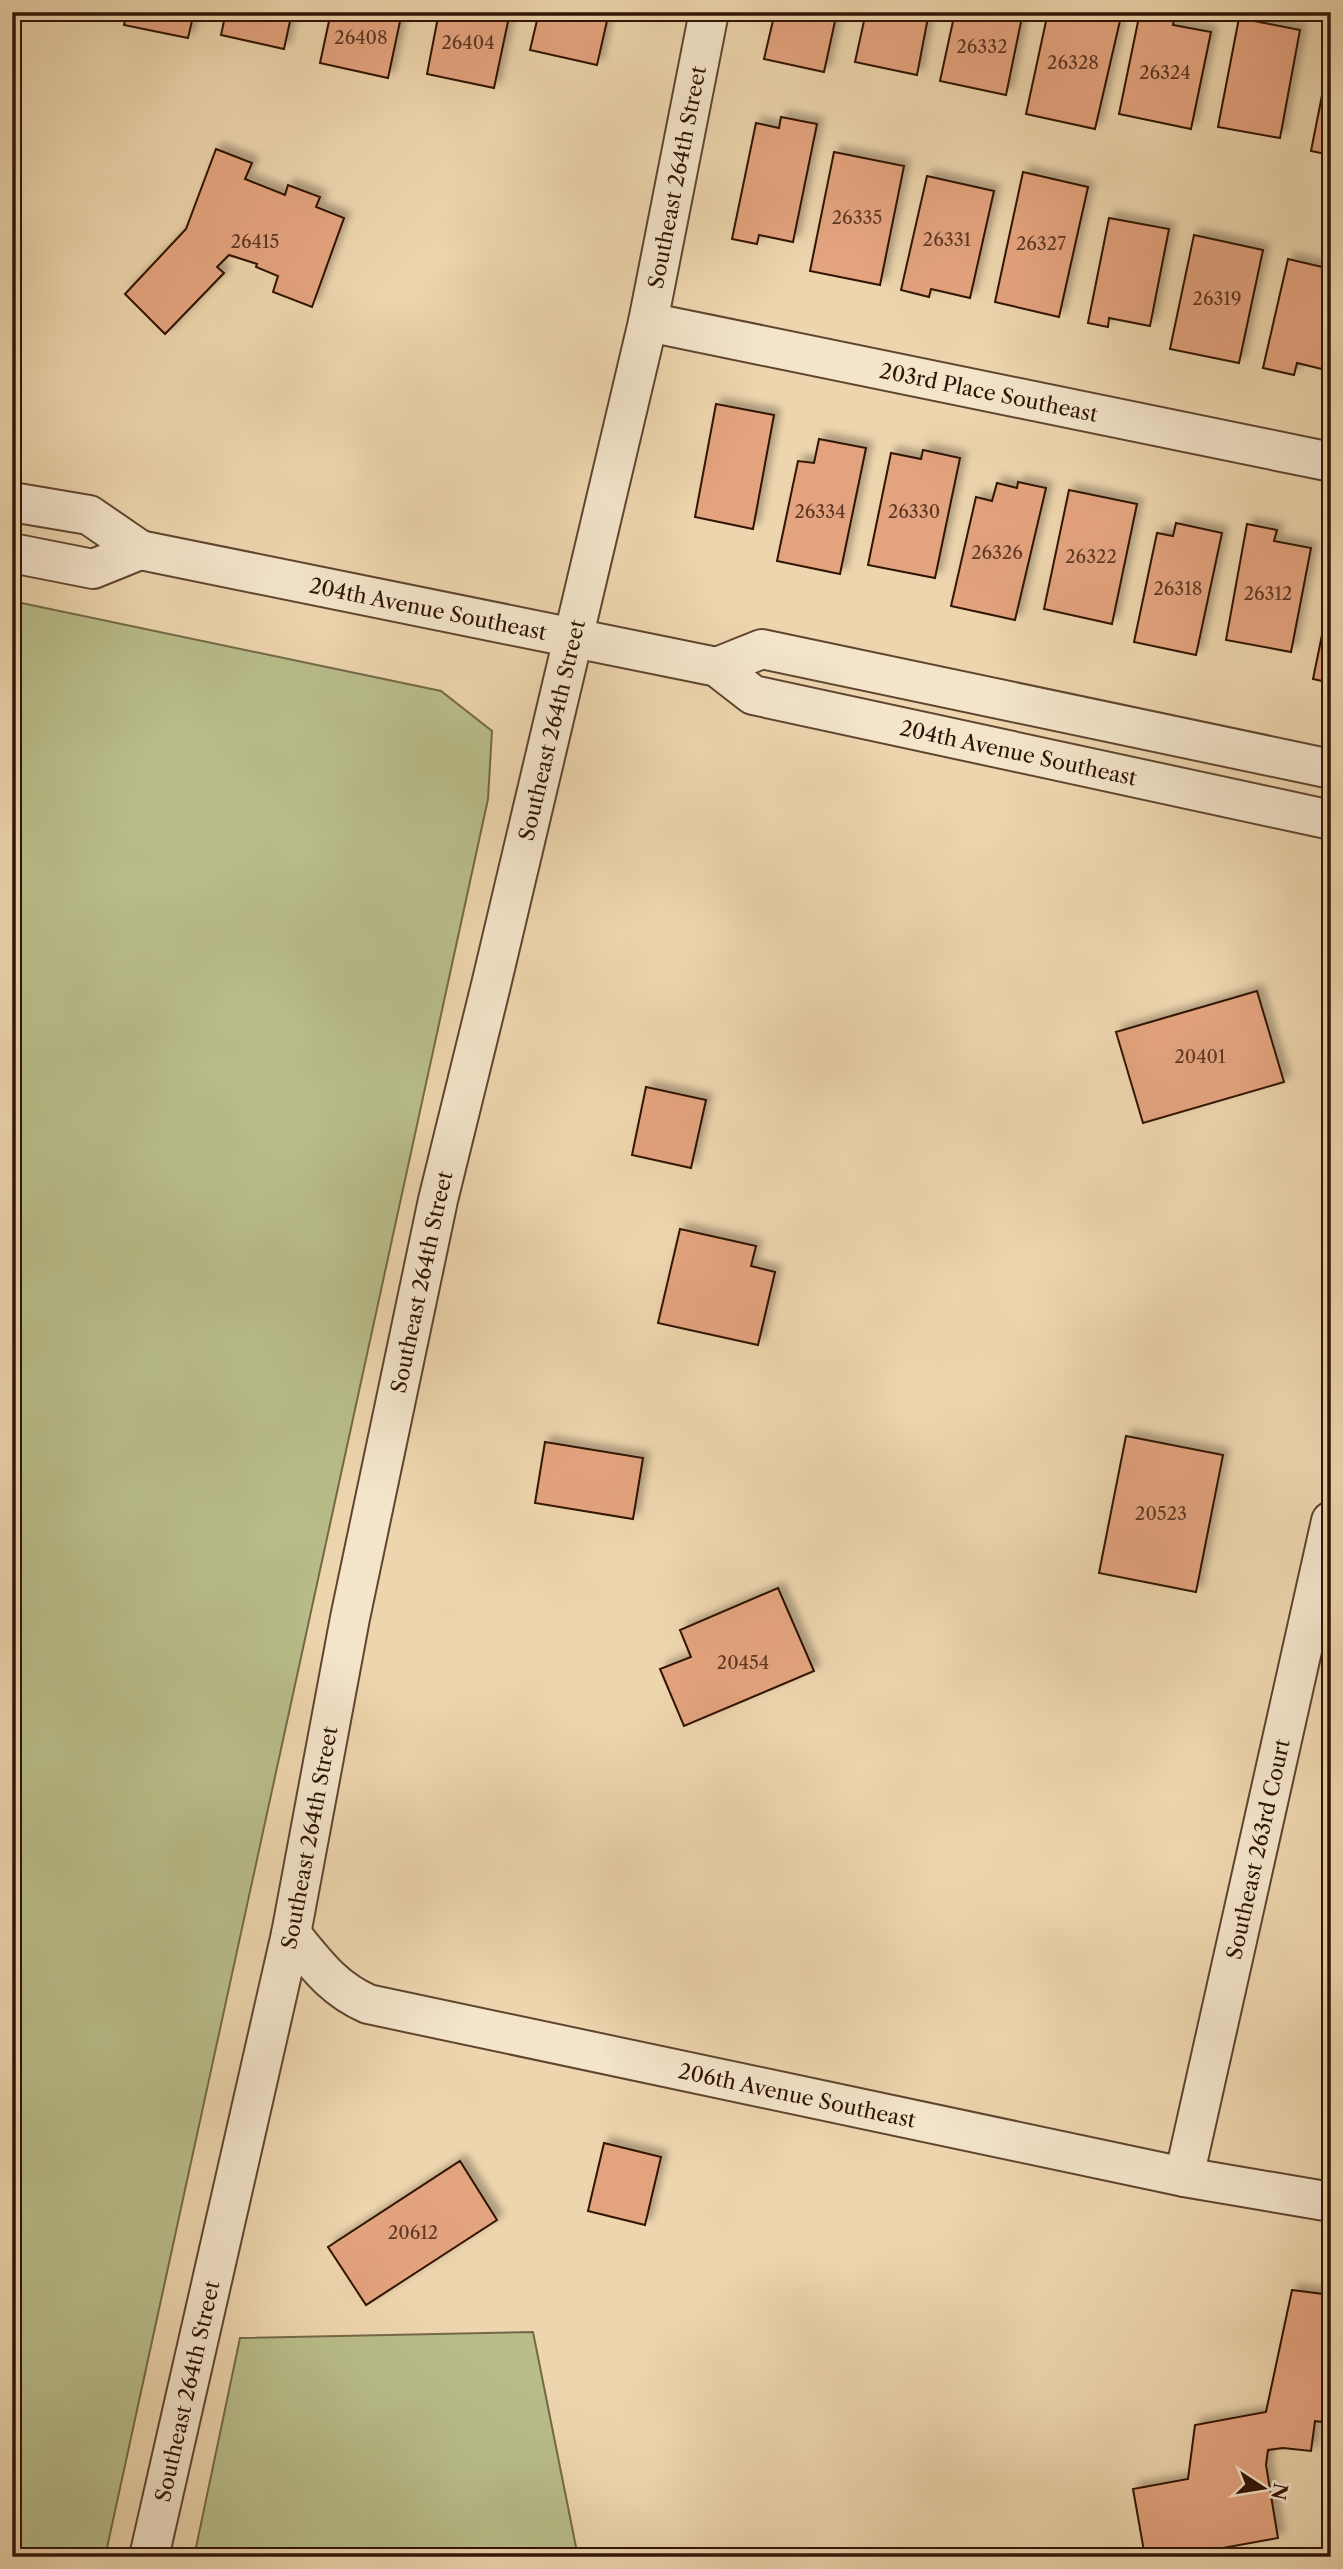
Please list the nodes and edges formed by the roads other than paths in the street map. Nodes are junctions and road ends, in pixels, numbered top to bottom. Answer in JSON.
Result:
{"nodes":[{"id":1,"x":709,"y":12,"type":"edge"},
{"id":2,"x":648,"y":322,"type":"junction"},
{"id":3,"x":1331,"y":461,"type":"edge"},
{"id":4,"x":12,"y":502,"type":"edge"},
{"id":5,"x":140,"y":550,"type":"junction"},
{"id":6,"x":12,"y":553,"type":"edge"},
{"id":7,"x":574,"y":638,"type":"junction"},
{"id":8,"x":717,"y":667,"type":"junction"},
{"id":9,"x":1331,"y":769,"type":"edge"},
{"id":10,"x":1331,"y":820,"type":"edge"},
{"id":11,"x":1331,"y":1521,"type":"edge"},
{"id":12,"x":291,"y":1934,"type":"junction"},
{"id":13,"x":1184,"y":2177,"type":"junction"},
{"id":14,"x":1331,"y":2202,"type":"edge"},
{"id":15,"x":149,"y":2557,"type":"edge"}],
"edges":[{"from":1,"to":2,"type":"street","name":"Southeast 264th Street"},
{"from":2,"to":3,"type":"street","name":"203rd Place Southeast"},
{"from":2,"to":7,"type":"street","name":"Southeast 264th Street"},
{"from":4,"to":5,"type":"street","name":"204th Avenue Southeast"},
{"from":5,"to":6,"type":"street"},
{"from":5,"to":7,"type":"street","name":"204th Avenue Southeast"},
{"from":7,"to":8,"type":"street","name":"204th Avenue Southeast"},
{"from":7,"to":12,"type":"street","name":"Southeast 264th Street"},
{"from":8,"to":9,"type":"street"},
{"from":8,"to":10,"type":"street","name":"204th Avenue Southeast"},
{"from":11,"to":13,"type":"street","name":"Southeast 263rd Court"},
{"from":12,"to":13,"type":"street","name":"206th Avenue Southeast"},
{"from":12,"to":15,"type":"street","name":"Southeast 264th Street"},
{"from":13,"to":14,"type":"street","name":"206th Avenue Southeast"}]}
